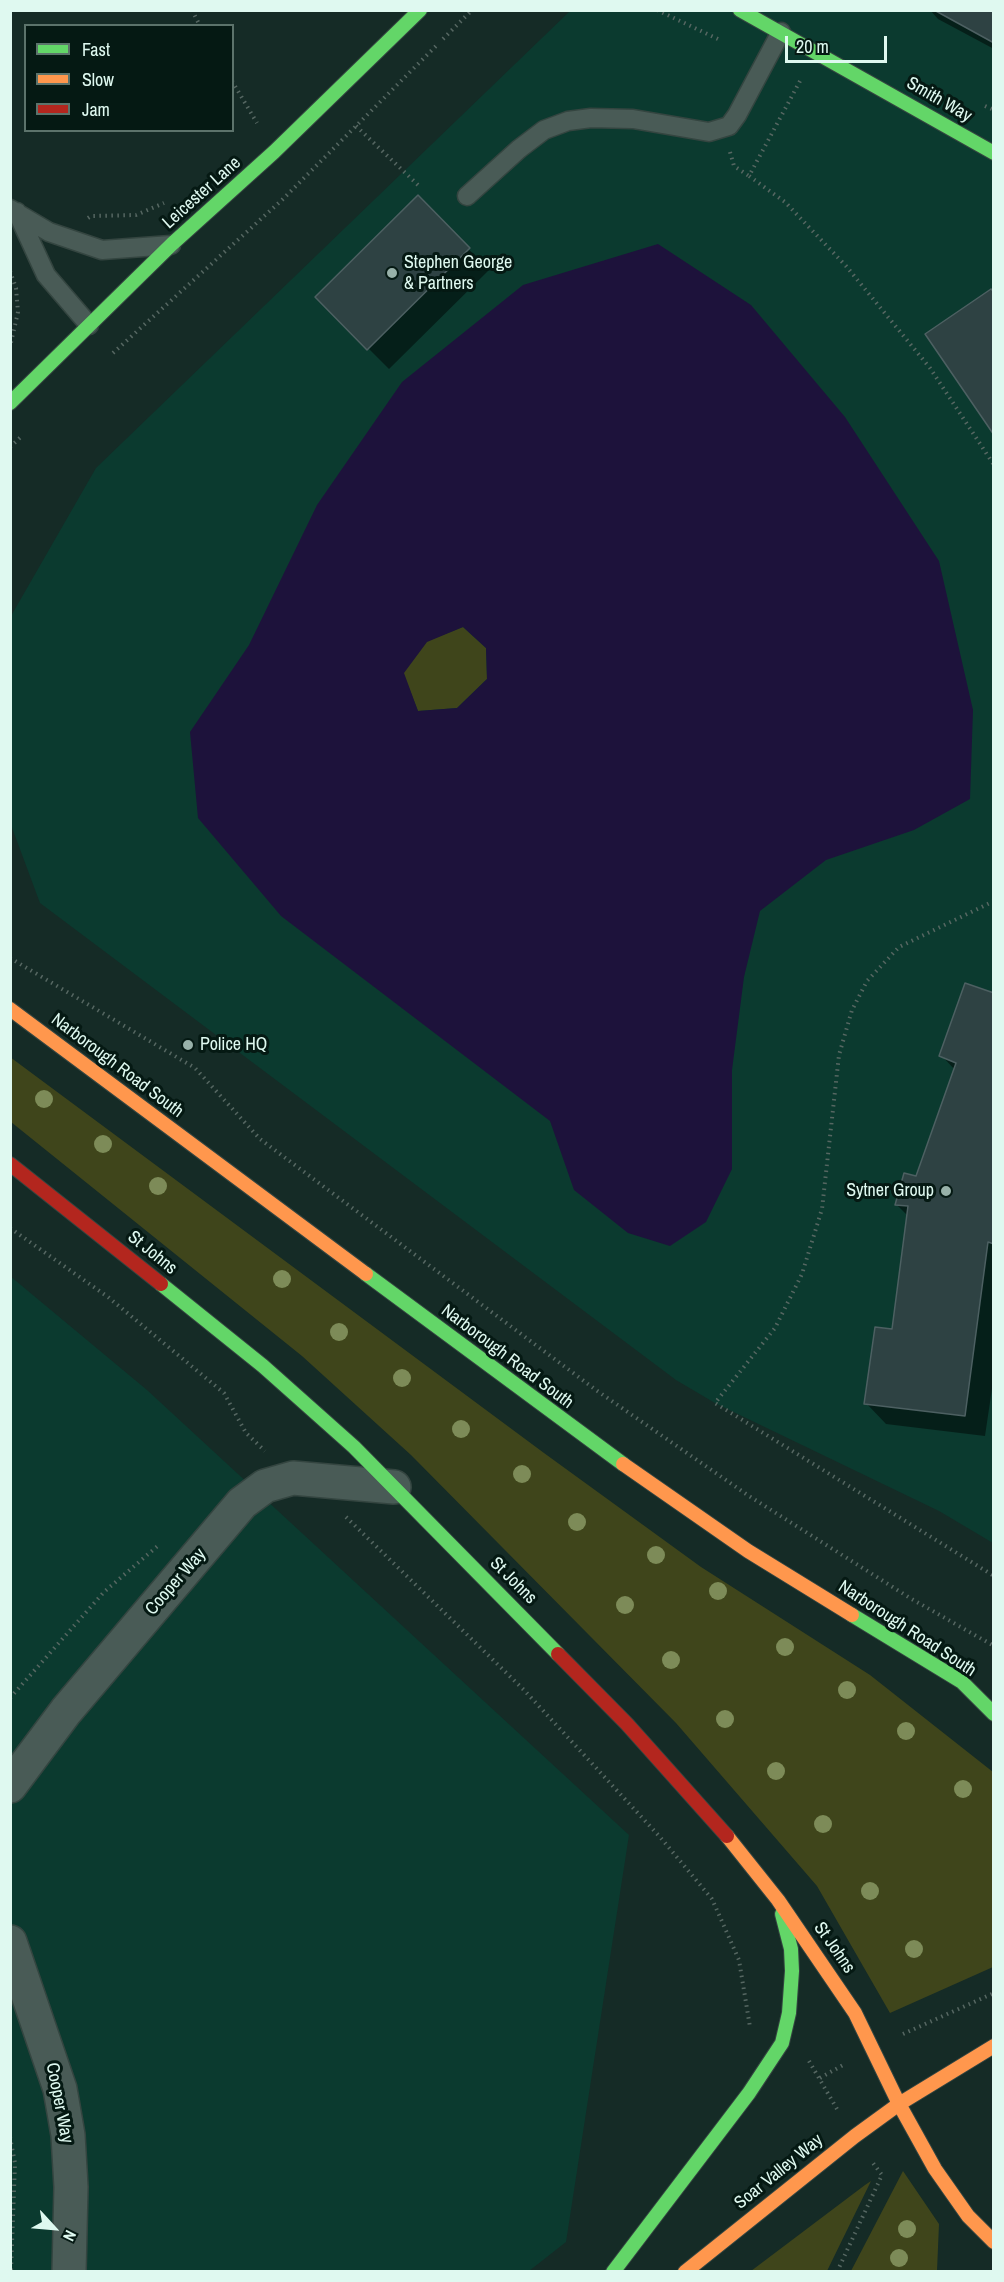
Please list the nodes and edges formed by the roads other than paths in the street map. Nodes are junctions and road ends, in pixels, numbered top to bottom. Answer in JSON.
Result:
{"nodes":[{"id":1,"x":420,"y":10,"type":"edge"},
{"id":2,"x":740,"y":10,"type":"edge"},
{"id":3,"x":781,"y":32,"type":"junction"},
{"id":4,"x":993,"y":153,"type":"edge"},
{"id":5,"x":467,"y":196,"type":"dead end"},
{"id":6,"x":13,"y":208,"type":"edge"},
{"id":7,"x":172,"y":244,"type":"junction"},
{"id":8,"x":89,"y":325,"type":"junction"},
{"id":9,"x":10,"y":403,"type":"edge"},
{"id":10,"x":10,"y":1009,"type":"edge"},
{"id":11,"x":10,"y":1164,"type":"edge"},
{"id":12,"x":394,"y":1488,"type":"junction"},
{"id":13,"x":962,"y":1682,"type":"junction"},
{"id":14,"x":993,"y":1697,"type":"edge"},
{"id":15,"x":993,"y":1714,"type":"edge"},
{"id":16,"x":10,"y":1786,"type":"edge"},
{"id":17,"x":778,"y":1900,"type":"junction"},
{"id":18,"x":10,"y":1942,"type":"edge"},
{"id":19,"x":993,"y":2046,"type":"edge"},
{"id":20,"x":899,"y":2104,"type":"junction"},
{"id":21,"x":993,"y":2242,"type":"edge"},
{"id":22,"x":69,"y":2271,"type":"edge"},
{"id":23,"x":614,"y":2271,"type":"edge"},
{"id":24,"x":685,"y":2271,"type":"edge"}],
"edges":[{"from":1,"to":7,"type":"main road","name":"Leicester Lane"},
{"from":2,"to":3,"type":"main road","name":"Smith Way"},
{"from":3,"to":4,"type":"main road","name":"Smith Way"},
{"from":3,"to":5,"type":"lane"},
{"from":6,"to":7,"type":"lane"},
{"from":6,"to":8,"type":"lane"},
{"from":7,"to":8,"type":"main road","name":"Leicester Lane"},
{"from":8,"to":9,"type":"main road","name":"Leicester Lane"},
{"from":10,"to":13,"type":"main road","name":"Narborough Road South"},
{"from":11,"to":12,"type":"main road","name":"St Johns"},
{"from":12,"to":16,"type":"street","name":"Cooper Way"},
{"from":12,"to":17,"type":"main road","name":"St Johns"},
{"from":13,"to":14,"type":"main road"},
{"from":13,"to":15,"type":"main road","name":"Narborough Road South"},
{"from":17,"to":20,"type":"main road","name":"St Johns"},
{"from":17,"to":23,"type":"main road"},
{"from":18,"to":22,"type":"street","name":"Cooper Way"},
{"from":19,"to":20,"type":"main road","name":"Soar Valley Way"},
{"from":20,"to":21,"type":"main road","name":"St Johns"},
{"from":20,"to":24,"type":"main road","name":"Soar Valley Way"}]}
